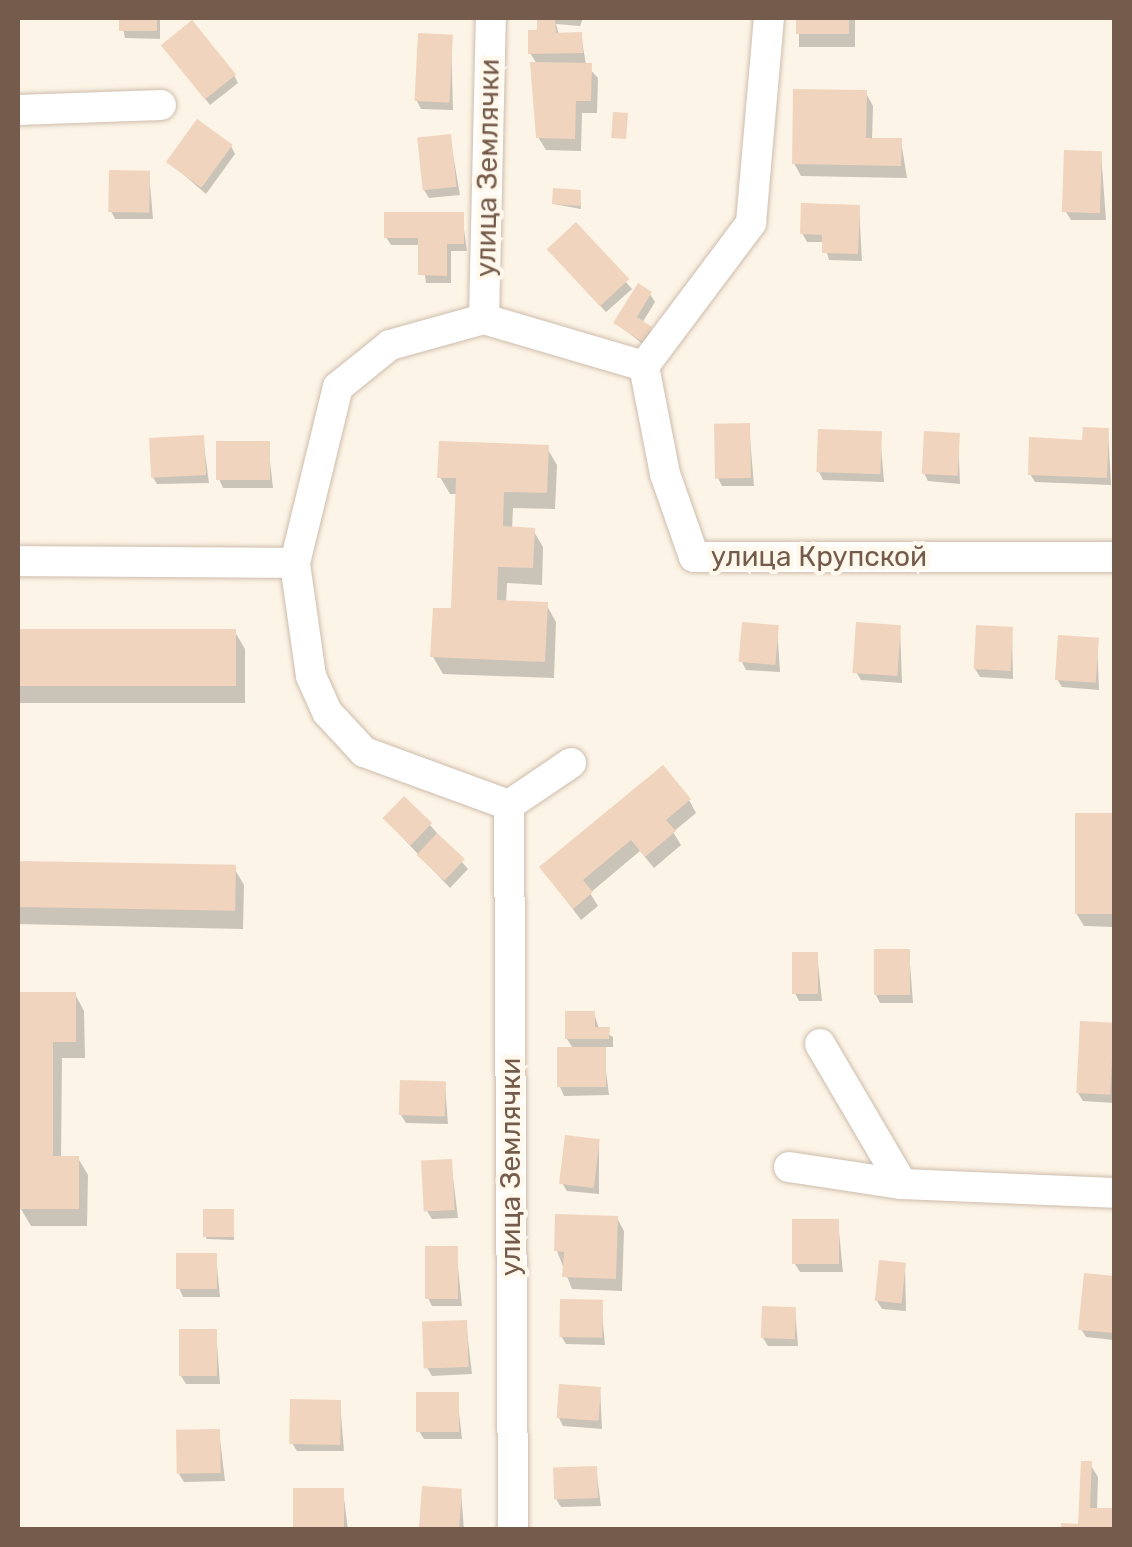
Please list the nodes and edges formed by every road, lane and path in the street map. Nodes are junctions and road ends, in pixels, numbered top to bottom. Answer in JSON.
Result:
{"nodes":[{"id":1,"x":492,"y":18,"type":"edge"},
{"id":2,"x":769,"y":18,"type":"edge"},
{"id":3,"x":161,"y":105,"type":"dead end"},
{"id":4,"x":18,"y":110,"type":"edge"},
{"id":5,"x":484,"y":320,"type":"junction"},
{"id":6,"x":644,"y":366,"type":"junction"},
{"id":7,"x":1114,"y":558,"type":"edge"},
{"id":8,"x":18,"y":561,"type":"edge"},
{"id":9,"x":295,"y":563,"type":"junction"},
{"id":10,"x":571,"y":763,"type":"dead end"},
{"id":11,"x":509,"y":805,"type":"junction"},
{"id":12,"x":820,"y":1044,"type":"dead end"},
{"id":13,"x":788,"y":1167,"type":"dead end"},
{"id":14,"x":902,"y":1184,"type":"junction"},
{"id":15,"x":1114,"y":1193,"type":"edge"},
{"id":16,"x":513,"y":1530,"type":"edge"}],
"edges":[{"from":1,"to":5,"type":"street","name":"улица Землячки"},
{"from":2,"to":6,"type":"street"},
{"from":3,"to":4,"type":"street"},
{"from":5,"to":6,"type":"street"},
{"from":5,"to":9,"type":"street"},
{"from":6,"to":7,"type":"street","name":"улица Крупской"},
{"from":8,"to":9,"type":"street"},
{"from":9,"to":11,"type":"street"},
{"from":10,"to":11,"type":"street"},
{"from":11,"to":16,"type":"street","name":"улица Землячки"},
{"from":12,"to":14,"type":"street"},
{"from":13,"to":14,"type":"street"},
{"from":14,"to":15,"type":"street"}]}
